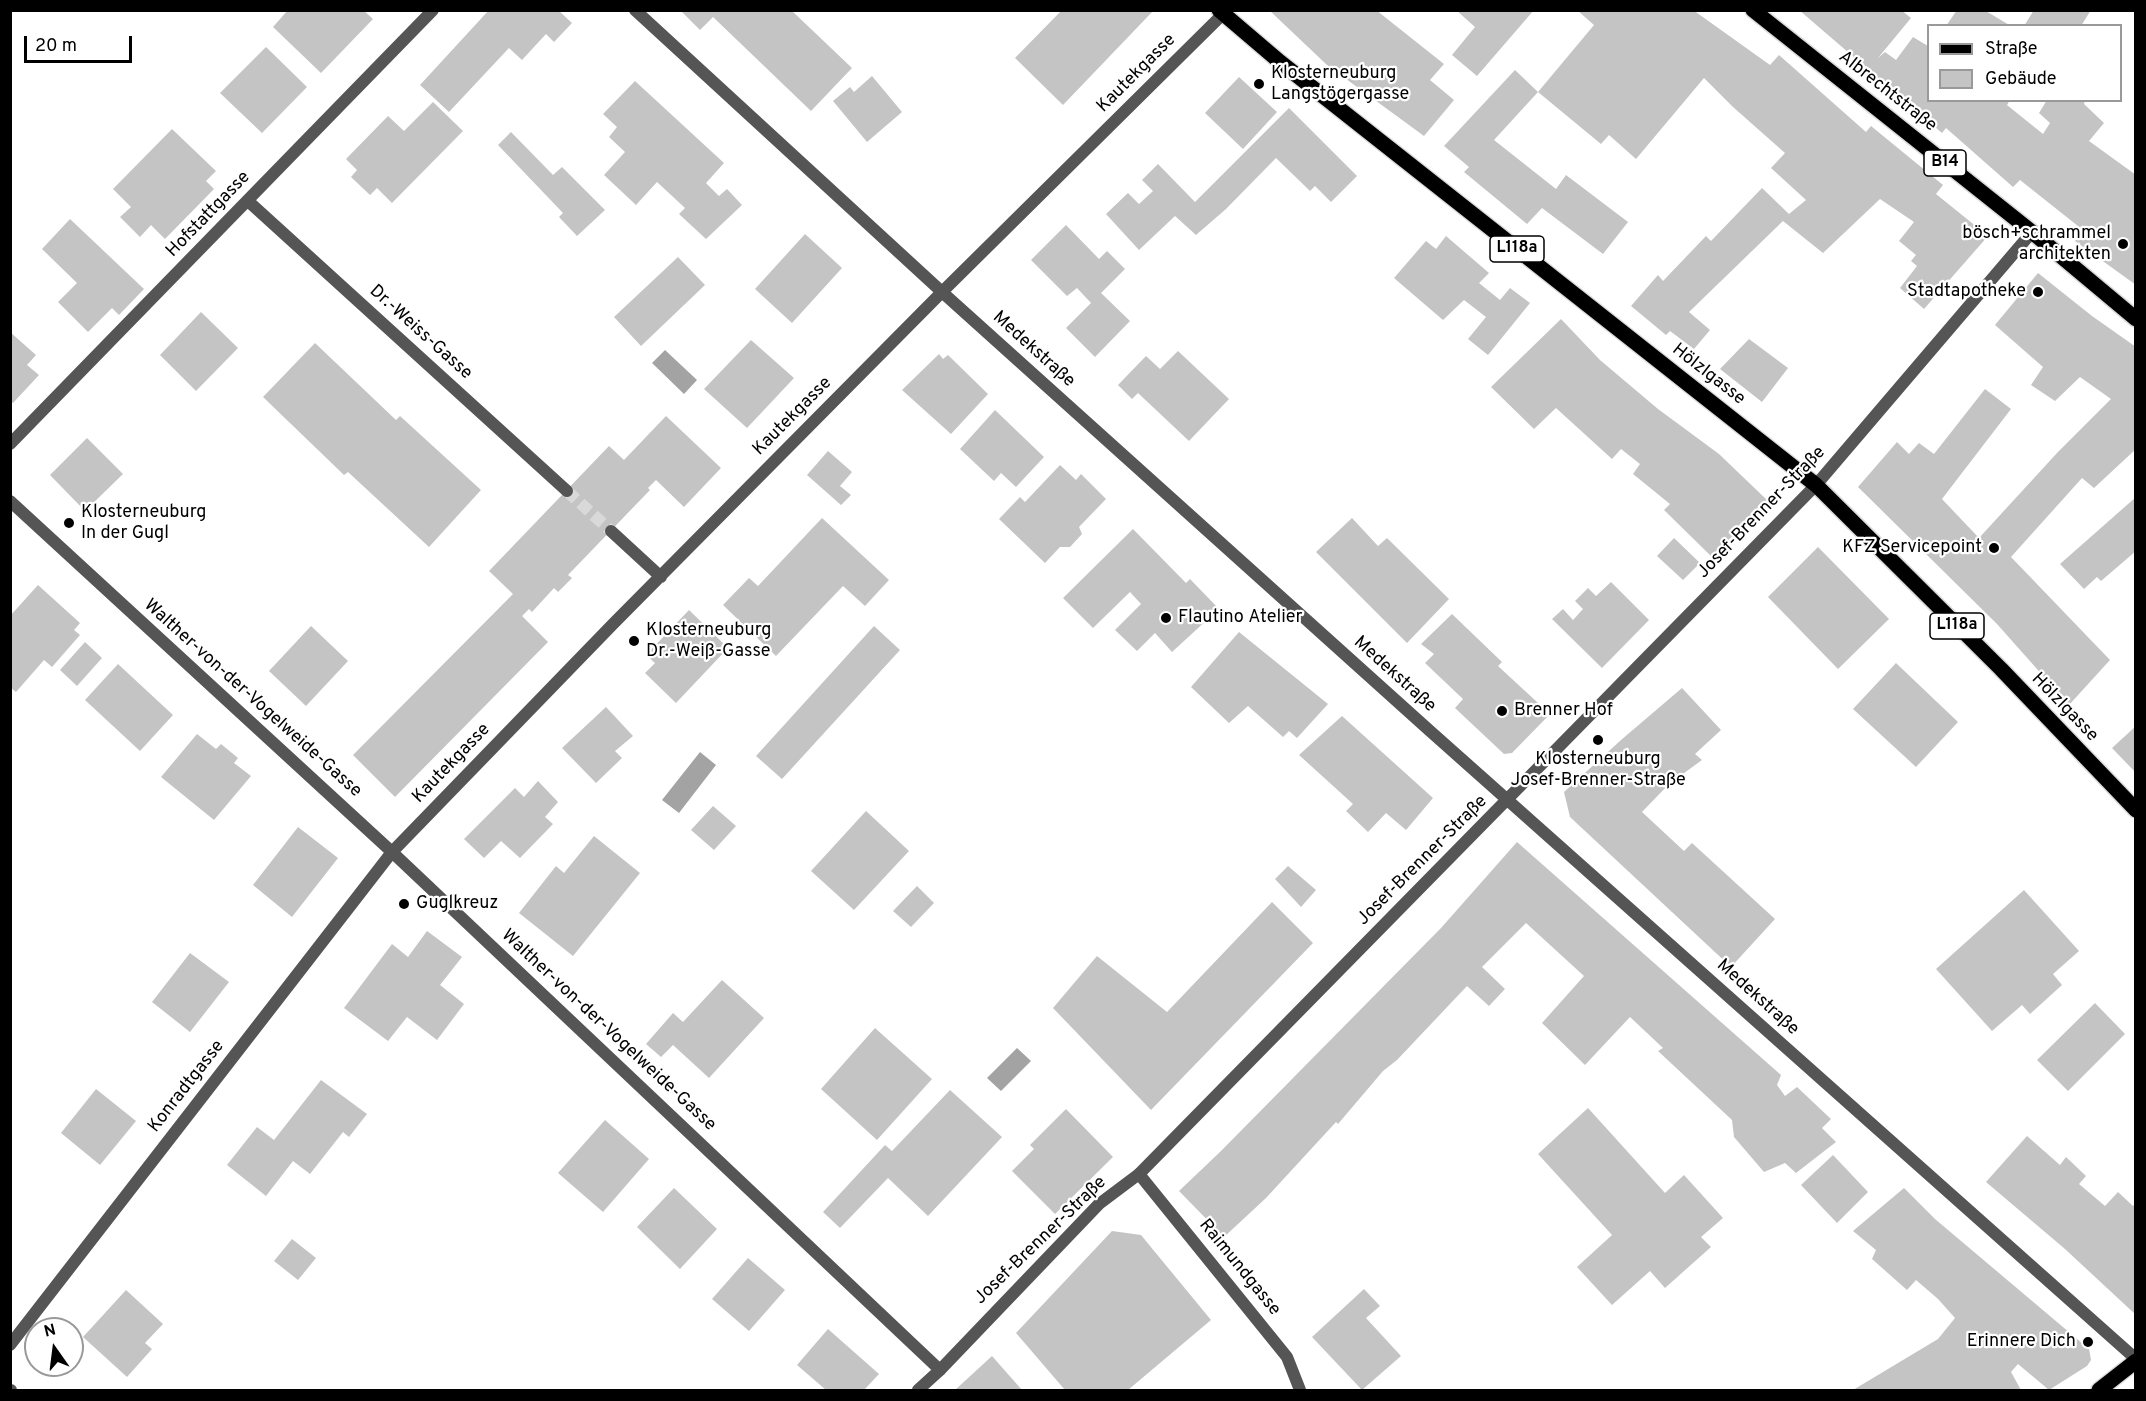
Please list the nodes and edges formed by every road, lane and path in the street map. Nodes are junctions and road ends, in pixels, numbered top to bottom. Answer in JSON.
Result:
{"nodes":[{"id":1,"x":433,"y":10,"type":"edge"},
{"id":2,"x":635,"y":10,"type":"edge"},
{"id":3,"x":1753,"y":10,"type":"edge"},
{"id":4,"x":1224,"y":12,"type":"edge"},
{"id":5,"x":249,"y":201,"type":"junction"},
{"id":6,"x":2032,"y":232,"type":"junction"},
{"id":7,"x":942,"y":292,"type":"junction"},
{"id":8,"x":2136,"y":319,"type":"edge"},
{"id":9,"x":10,"y":444,"type":"edge"},
{"id":10,"x":1816,"y":486,"type":"junction"},
{"id":11,"x":567,"y":491,"type":"tunnel mouth"},
{"id":12,"x":10,"y":501,"type":"edge"},
{"id":13,"x":610,"y":531,"type":"tunnel mouth"},
{"id":14,"x":661,"y":577,"type":"junction"},
{"id":15,"x":1508,"y":800,"type":"junction"},
{"id":16,"x":2136,"y":810,"type":"edge"},
{"id":17,"x":392,"y":852,"type":"junction"},
{"id":18,"x":1139,"y":1174,"type":"junction"},
{"id":19,"x":10,"y":1345,"type":"edge"},
{"id":20,"x":2136,"y":1360,"type":"edge"},
{"id":21,"x":940,"y":1370,"type":"junction"},
{"id":22,"x":2102,"y":1389,"type":"edge"},
{"id":23,"x":918,"y":1390,"type":"edge"},
{"id":24,"x":1300,"y":1390,"type":"edge"}],
"edges":[{"from":1,"to":5,"type":"street","name":"Hofstattgasse"},
{"from":2,"to":7,"type":"street","name":"Medekstraße"},
{"from":3,"to":6,"type":"main road","name":"Albrechtstraße","number":"B14"},
{"from":4,"to":7,"type":"street","name":"Kautekgasse"},
{"from":4,"to":10,"type":"main road","name":"Hölzlgasse","number":"L118a"},
{"from":5,"to":9,"type":"street","name":"Hofstattgasse"},
{"from":5,"to":11,"type":"street","name":"Dr.-Weiss-Gasse"},
{"from":6,"to":8,"type":"main road","name":"Albrechtstraße","number":"B14"},
{"from":6,"to":10,"type":"street","name":"Josef-Brenner-Straße"},
{"from":7,"to":14,"type":"street","name":"Kautekgasse"},
{"from":7,"to":15,"type":"street","name":"Medekstraße"},
{"from":10,"to":15,"type":"street","name":"Josef-Brenner-Straße"},
{"from":10,"to":16,"type":"main road","name":"Hölzlgasse","number":"L118a"},
{"from":12,"to":17,"type":"street","name":"Walther-von-der-Vogelweide-Gasse"},
{"from":13,"to":14,"type":"street"},
{"from":14,"to":17,"type":"street","name":"Kautekgasse"},
{"from":15,"to":18,"type":"street","name":"Josef-Brenner-Straße"},
{"from":15,"to":20,"type":"street","name":"Medekstraße"},
{"from":17,"to":19,"type":"street","name":"Konradtgasse"},
{"from":17,"to":21,"type":"street","name":"Walther-von-der-Vogelweide-Gasse"},
{"from":18,"to":21,"type":"street","name":"Josef-Brenner-Straße"},
{"from":18,"to":24,"type":"street","name":"Raimundgasse"},
{"from":20,"to":22,"type":"main road"},
{"from":21,"to":23,"type":"street","name":"Josef-Brenner-Straße"}]}
